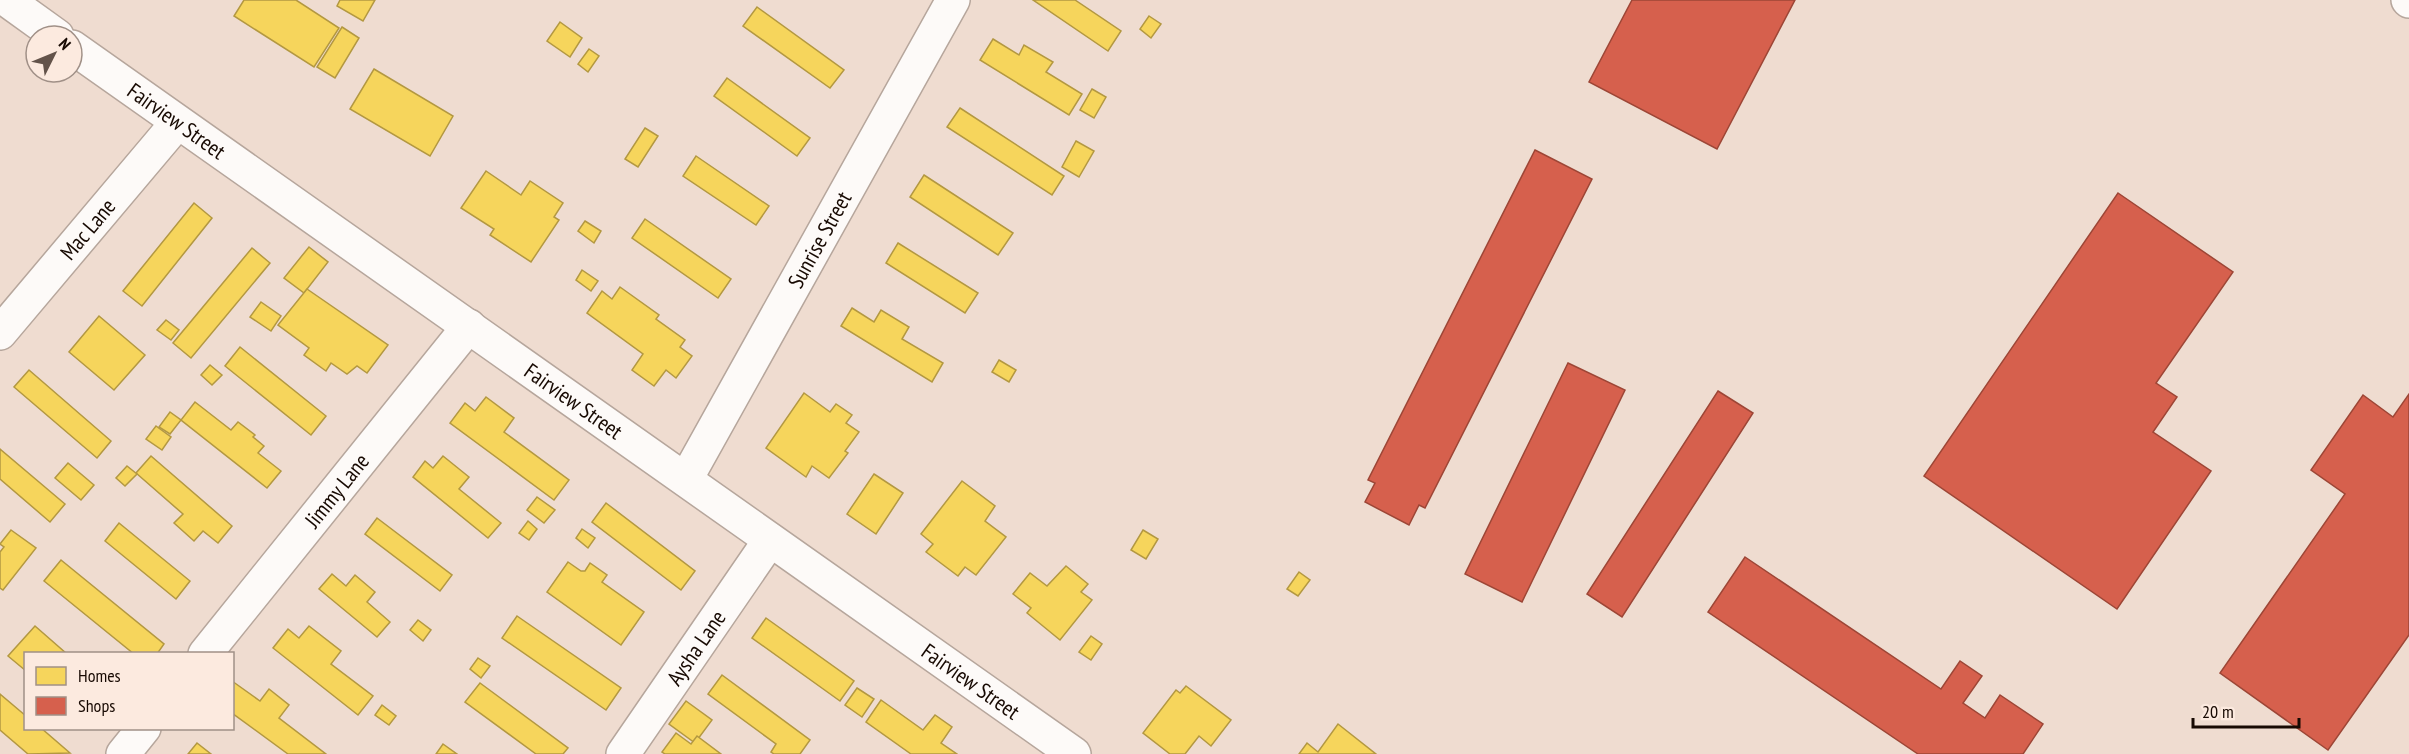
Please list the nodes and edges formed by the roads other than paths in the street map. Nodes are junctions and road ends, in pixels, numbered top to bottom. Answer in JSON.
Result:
{"nodes":[{"id":1,"x":7,"y":0,"type":"edge"},
{"id":2,"x":953,"y":0,"type":"edge"},
{"id":3,"x":40,"y":24,"type":"edge"},
{"id":4,"x":84,"y":56,"type":"edge"},
{"id":5,"x":177,"y":123,"type":"junction"},
{"id":6,"x":469,"y":326,"type":"junction"},
{"id":7,"x":0,"y":333,"type":"edge"},
{"id":8,"x":686,"y":478,"type":"junction"},
{"id":9,"x":770,"y":540,"type":"junction"},
{"id":10,"x":207,"y":652,"type":"edge"},
{"id":11,"x":143,"y":730,"type":"edge"},
{"id":12,"x":123,"y":754,"type":"edge"},
{"id":13,"x":623,"y":754,"type":"edge"},
{"id":14,"x":1073,"y":754,"type":"edge"}],
"edges":[{"from":1,"to":3,"type":"street"},
{"from":2,"to":8,"type":"street","name":"Sunrise Street"},
{"from":4,"to":5,"type":"street","name":"Fairview Street"},
{"from":5,"to":6,"type":"street","name":"Fairview Street"},
{"from":5,"to":7,"type":"street","name":"Mac Lane"},
{"from":6,"to":8,"type":"street","name":"Fairview Street"},
{"from":6,"to":10,"type":"street","name":"Jimmy Lane"},
{"from":8,"to":9,"type":"street","name":"Fairview Street"},
{"from":9,"to":13,"type":"street","name":"Aysha Lane"},
{"from":9,"to":14,"type":"street","name":"Fairview Street"},
{"from":11,"to":12,"type":"street"}]}
